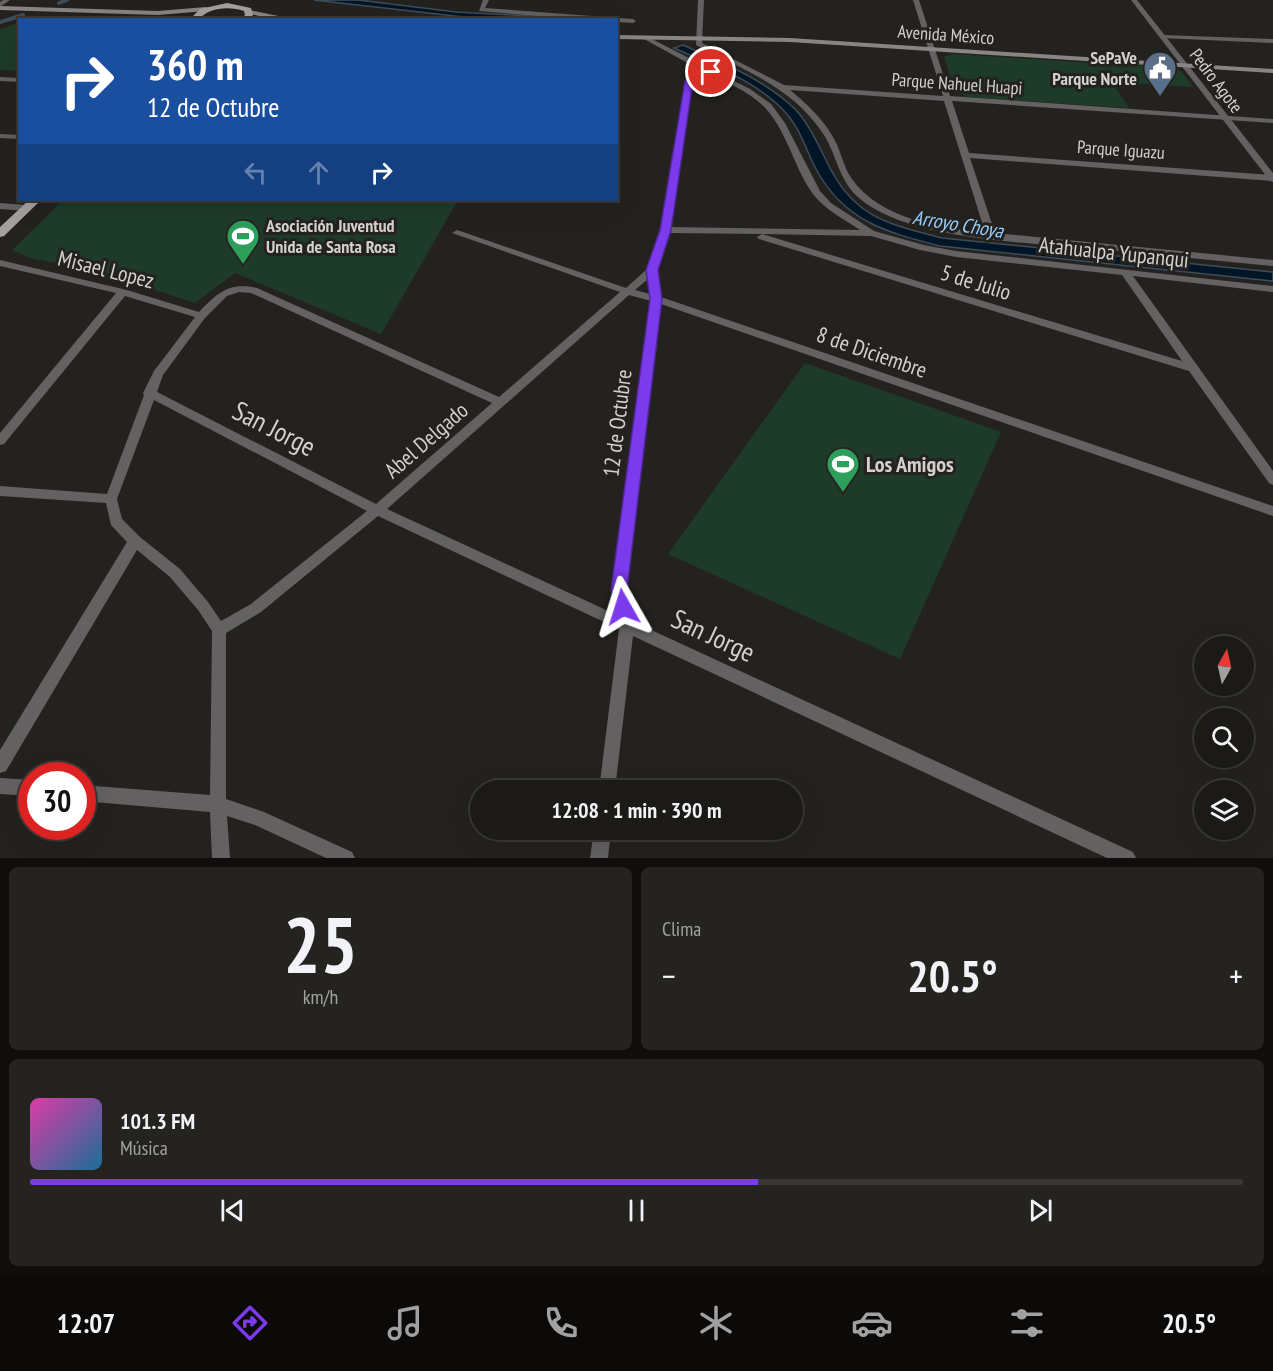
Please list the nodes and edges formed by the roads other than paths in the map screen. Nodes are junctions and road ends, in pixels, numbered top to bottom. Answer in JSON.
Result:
{"nodes":[{"id":1,"x":6,"y":0,"type":"edge"},
{"id":2,"x":236,"y":0,"type":"edge"},
{"id":3,"x":250,"y":0,"type":"edge"},
{"id":4,"x":486,"y":0,"type":"edge"},
{"id":5,"x":701,"y":0,"type":"edge"},
{"id":6,"x":916,"y":0,"type":"edge"},
{"id":7,"x":1134,"y":0,"type":"edge"},
{"id":8,"x":0,"y":7,"type":"edge"},
{"id":9,"x":211,"y":8,"type":"junction"},
{"id":10,"x":158,"y":13,"type":"junction"},
{"id":11,"x":247,"y":14,"type":"edge"},
{"id":12,"x":179,"y":18,"type":"edge"},
{"id":13,"x":194,"y":18,"type":"edge"},
{"id":14,"x":274,"y":18,"type":"edge"},
{"id":15,"x":592,"y":18,"type":"edge"},
{"id":16,"x":618,"y":20,"type":"edge"},
{"id":17,"x":633,"y":21,"type":"dead end"},
{"id":18,"x":618,"y":37,"type":"edge"},
{"id":19,"x":1163,"y":37,"type":"junction"},
{"id":20,"x":697,"y":38,"type":"junction"},
{"id":21,"x":646,"y":39,"type":"junction"},
{"id":22,"x":1273,"y":41,"type":"edge"},
{"id":23,"x":933,"y":49,"type":"junction"},
{"id":24,"x":699,"y":66,"type":"junction"},
{"id":25,"x":1185,"y":66,"type":"junction"},
{"id":26,"x":1273,"y":71,"type":"edge"},
{"id":27,"x":0,"y":79,"type":"edge"},
{"id":28,"x":18,"y":80,"type":"edge"},
{"id":29,"x":782,"y":87,"type":"junction"},
{"id":30,"x":948,"y":99,"type":"junction"},
{"id":31,"x":1225,"y":117,"type":"junction"},
{"id":32,"x":1273,"y":121,"type":"edge"},
{"id":33,"x":0,"y":136,"type":"edge"},
{"id":34,"x":18,"y":137,"type":"edge"},
{"id":35,"x":967,"y":155,"type":"junction"},
{"id":36,"x":1272,"y":178,"type":"edge"},
{"id":37,"x":31,"y":204,"type":"edge"},
{"id":38,"x":0,"y":206,"type":"edge"},
{"id":39,"x":665,"y":230,"type":"junction"},
{"id":40,"x":747,"y":232,"type":"junction"},
{"id":41,"x":0,"y":233,"type":"edge"},
{"id":42,"x":457,"y":233,"type":"dead end"},
{"id":43,"x":872,"y":233,"type":"junction"},
{"id":44,"x":991,"y":236,"type":"junction"},
{"id":45,"x":0,"y":263,"type":"edge"},
{"id":46,"x":1273,"y":263,"type":"edge"},
{"id":47,"x":652,"y":270,"type":"junction"},
{"id":48,"x":1125,"y":273,"type":"junction"},
{"id":49,"x":1273,"y":289,"type":"edge"},
{"id":50,"x":123,"y":292,"type":"junction"},
{"id":51,"x":628,"y":292,"type":"junction"},
{"id":52,"x":656,"y":299,"type":"junction"},
{"id":53,"x":201,"y":316,"type":"junction"},
{"id":54,"x":1193,"y":368,"type":"junction"},
{"id":55,"x":149,"y":393,"type":"junction"},
{"id":56,"x":501,"y":403,"type":"junction"},
{"id":57,"x":0,"y":441,"type":"edge"},
{"id":58,"x":1273,"y":480,"type":"edge"},
{"id":59,"x":0,"y":491,"type":"edge"},
{"id":60,"x":111,"y":499,"type":"junction"},
{"id":61,"x":377,"y":510,"type":"junction"},
{"id":62,"x":1273,"y":511,"type":"edge"},
{"id":63,"x":135,"y":541,"type":"junction"},
{"id":64,"x":627,"y":625,"type":"junction"},
{"id":65,"x":219,"y":630,"type":"junction"},
{"id":66,"x":0,"y":765,"type":"edge"},
{"id":67,"x":608,"y":780,"type":"edge"},
{"id":68,"x":0,"y":786,"type":"edge"},
{"id":69,"x":18,"y":787,"type":"edge"},
{"id":70,"x":96,"y":794,"type":"edge"},
{"id":71,"x":218,"y":804,"type":"junction"},
{"id":72,"x":602,"y":840,"type":"edge"},
{"id":73,"x":221,"y":858,"type":"edge"},
{"id":74,"x":346,"y":858,"type":"edge"},
{"id":75,"x":599,"y":858,"type":"edge"},
{"id":76,"x":1127,"y":858,"type":"edge"}],
"edges":[{"from":1,"to":8,"type":"street"},
{"from":2,"to":9,"type":"main road"},
{"from":3,"to":11,"type":"main road"},
{"from":4,"to":15,"type":"street"},
{"from":5,"to":20,"type":"street"},
{"from":6,"to":23,"type":"street"},
{"from":7,"to":19,"type":"street","name":"Pedro Agote"},
{"from":8,"to":10,"type":"main road"},
{"from":9,"to":10,"type":"main road"},
{"from":9,"to":11,"type":"main road"},
{"from":9,"to":13,"type":"main road"},
{"from":10,"to":12,"type":"main road"},
{"from":11,"to":14,"type":"main road"},
{"from":16,"to":17,"type":"street"},
{"from":18,"to":21,"type":"main road","name":"Avenida México"},
{"from":19,"to":22,"type":"street"},
{"from":19,"to":25,"type":"street","name":"Pedro Agote"},
{"from":20,"to":21,"type":"main road","name":"Avenida México"},
{"from":20,"to":23,"type":"main road","name":"Avenida México"},
{"from":20,"to":29,"type":"street"},
{"from":21,"to":24,"type":"street"},
{"from":23,"to":25,"type":"main road","name":"Avenida México"},
{"from":23,"to":30,"type":"street"},
{"from":24,"to":39,"type":"street","name":"12 de Octubre"},
{"from":24,"to":43,"type":"street"},
{"from":25,"to":26,"type":"main road","name":"Avenida México"},
{"from":25,"to":31,"type":"street","name":"Pedro Agote"},
{"from":27,"to":28,"type":"street"},
{"from":29,"to":30,"type":"street","name":"Parque Nahuel Huapi"},
{"from":29,"to":44,"type":"street"},
{"from":30,"to":31,"type":"street","name":"Parque Nahuel Huapi"},
{"from":30,"to":35,"type":"street"},
{"from":31,"to":32,"type":"street","name":"Parque Nahuel Huapi"},
{"from":31,"to":36,"type":"street","name":"Pedro Agote"},
{"from":33,"to":34,"type":"street"},
{"from":35,"to":36,"type":"street","name":"Parque Iguazu"},
{"from":35,"to":44,"type":"street"},
{"from":37,"to":38,"type":"street"},
{"from":37,"to":41,"type":"main road"},
{"from":39,"to":40,"type":"street","name":"Atahualpa Yupanqui"},
{"from":39,"to":47,"type":"street","name":"12 de Octubre"},
{"from":40,"to":43,"type":"street","name":"Atahualpa Yupanqui"},
{"from":40,"to":54,"type":"street","name":"5 de Julio"},
{"from":42,"to":51,"type":"street","name":"8 de Diciembre"},
{"from":43,"to":48,"type":"street","name":"Atahualpa Yupanqui"},
{"from":44,"to":46,"type":"street"},
{"from":45,"to":50,"type":"street","name":"Misael Lopez"},
{"from":47,"to":51,"type":"street","name":"Abel Delgado"},
{"from":47,"to":52,"type":"street","name":"12 de Octubre"},
{"from":48,"to":49,"type":"street","name":"Atahualpa Yupanqui"},
{"from":48,"to":54,"type":"street"},
{"from":50,"to":53,"type":"street","name":"Misael Lopez"},
{"from":50,"to":57,"type":"street"},
{"from":51,"to":52,"type":"street","name":"8 de Diciembre"},
{"from":51,"to":56,"type":"street","name":"Abel Delgado"},
{"from":52,"to":62,"type":"street","name":"8 de Diciembre"},
{"from":52,"to":64,"type":"street","name":"12 de Octubre"},
{"from":53,"to":55,"type":"street"},
{"from":53,"to":56,"type":"street"},
{"from":54,"to":58,"type":"street"},
{"from":55,"to":60,"type":"street"},
{"from":55,"to":61,"type":"street","name":"San Jorge"},
{"from":56,"to":61,"type":"street","name":"Abel Delgado"},
{"from":59,"to":60,"type":"street"},
{"from":60,"to":63,"type":"street"},
{"from":61,"to":64,"type":"street","name":"San Jorge"},
{"from":61,"to":65,"type":"street","name":"Abel Delgado"},
{"from":63,"to":65,"type":"street"},
{"from":63,"to":66,"type":"street"},
{"from":64,"to":67,"type":"street","name":"12 de Octubre"},
{"from":64,"to":76,"type":"street","name":"San Jorge"},
{"from":65,"to":71,"type":"street"},
{"from":68,"to":69,"type":"street"},
{"from":70,"to":71,"type":"street"},
{"from":71,"to":73,"type":"street"},
{"from":71,"to":74,"type":"street"},
{"from":72,"to":75,"type":"street"}]}
